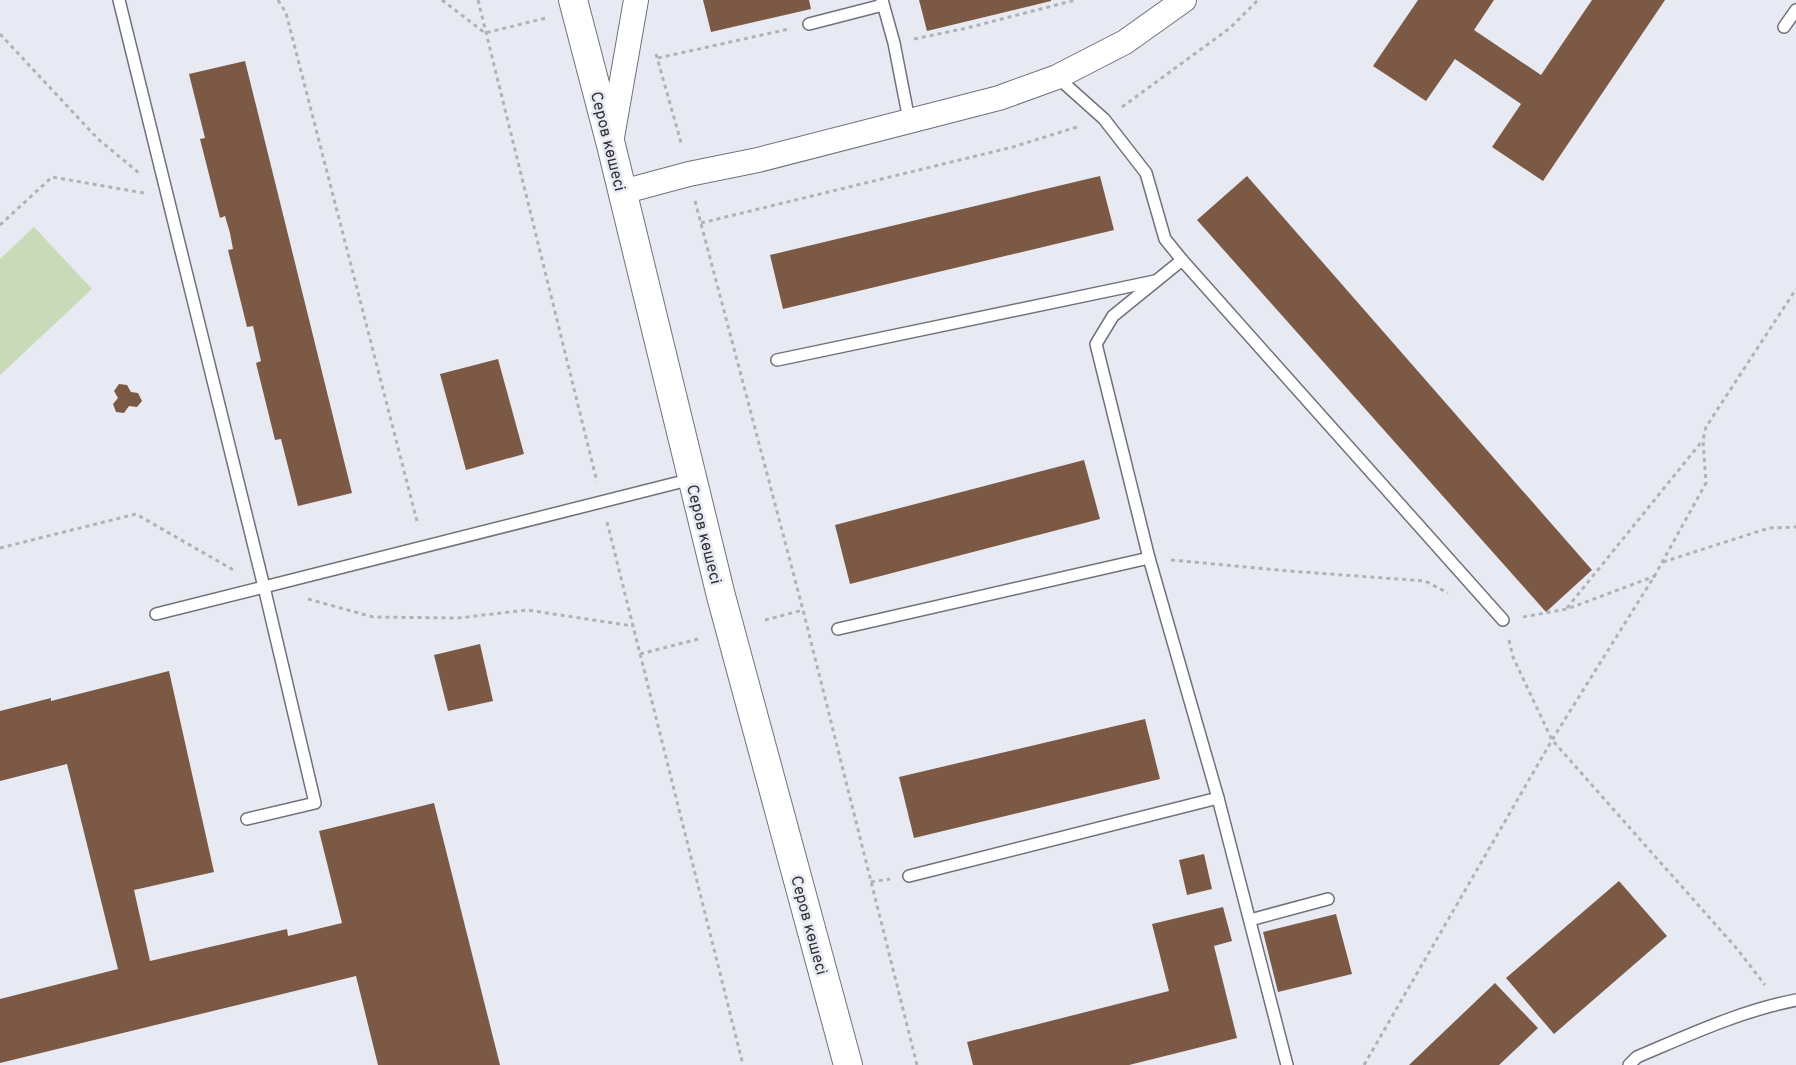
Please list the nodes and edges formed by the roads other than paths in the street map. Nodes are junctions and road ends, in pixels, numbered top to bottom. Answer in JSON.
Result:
{"nodes":[{"id":1,"x":120,"y":0,"type":"edge"},
{"id":2,"x":573,"y":0,"type":"edge"},
{"id":3,"x":636,"y":0,"type":"edge"},
{"id":4,"x":1184,"y":0,"type":"edge"},
{"id":5,"x":882,"y":2,"type":"edge"},
{"id":6,"x":1796,"y":10,"type":"edge"},
{"id":7,"x":809,"y":24,"type":"road end"},
{"id":8,"x":1784,"y":28,"type":"dead end"},
{"id":9,"x":1058,"y":77,"type":"junction"},
{"id":10,"x":909,"y":120,"type":"junction"},
{"id":11,"x":610,"y":145,"type":"junction"},
{"id":12,"x":622,"y":192,"type":"junction"},
{"id":13,"x":1182,"y":260,"type":"junction"},
{"id":14,"x":1155,"y":280,"type":"junction"},
{"id":15,"x":777,"y":360,"type":"dead end"},
{"id":16,"x":692,"y":479,"type":"junction"},
{"id":17,"x":1149,"y":558,"type":"junction"},
{"id":18,"x":264,"y":587,"type":"junction"},
{"id":19,"x":156,"y":614,"type":"dead end"},
{"id":20,"x":1504,"y":620,"type":"road end"},
{"id":21,"x":838,"y":629,"type":"dead end"},
{"id":22,"x":1218,"y":798,"type":"junction"},
{"id":23,"x":247,"y":819,"type":"dead end"},
{"id":24,"x":909,"y":876,"type":"dead end"},
{"id":25,"x":1328,"y":899,"type":"dead end"},
{"id":26,"x":1250,"y":920,"type":"junction"},
{"id":27,"x":1796,"y":1000,"type":"edge"},
{"id":28,"x":848,"y":1065,"type":"edge"},
{"id":29,"x":1287,"y":1065,"type":"edge"},
{"id":30,"x":1629,"y":1065,"type":"edge"}],
"edges":[{"from":1,"to":18,"type":"lane"},
{"from":2,"to":11,"type":"street","name":"Серов көшесі"},
{"from":3,"to":11,"type":"street"},
{"from":4,"to":9,"type":"street"},
{"from":5,"to":7,"type":"lane"},
{"from":5,"to":10,"type":"lane"},
{"from":6,"to":8,"type":"lane"},
{"from":9,"to":10,"type":"street"},
{"from":9,"to":13,"type":"lane"},
{"from":10,"to":12,"type":"street"},
{"from":11,"to":12,"type":"street","name":"Серов көшесі"},
{"from":12,"to":16,"type":"street","name":"Серов көшесі"},
{"from":13,"to":14,"type":"lane"},
{"from":13,"to":20,"type":"lane"},
{"from":14,"to":15,"type":"lane"},
{"from":14,"to":17,"type":"lane"},
{"from":16,"to":18,"type":"lane"},
{"from":16,"to":28,"type":"street","name":"Серов көшесі"},
{"from":17,"to":21,"type":"lane"},
{"from":17,"to":22,"type":"lane"},
{"from":18,"to":19,"type":"lane"},
{"from":18,"to":23,"type":"lane"},
{"from":22,"to":24,"type":"lane"},
{"from":22,"to":26,"type":"lane"},
{"from":25,"to":26,"type":"lane"},
{"from":26,"to":29,"type":"lane"},
{"from":27,"to":30,"type":"lane"}]}
